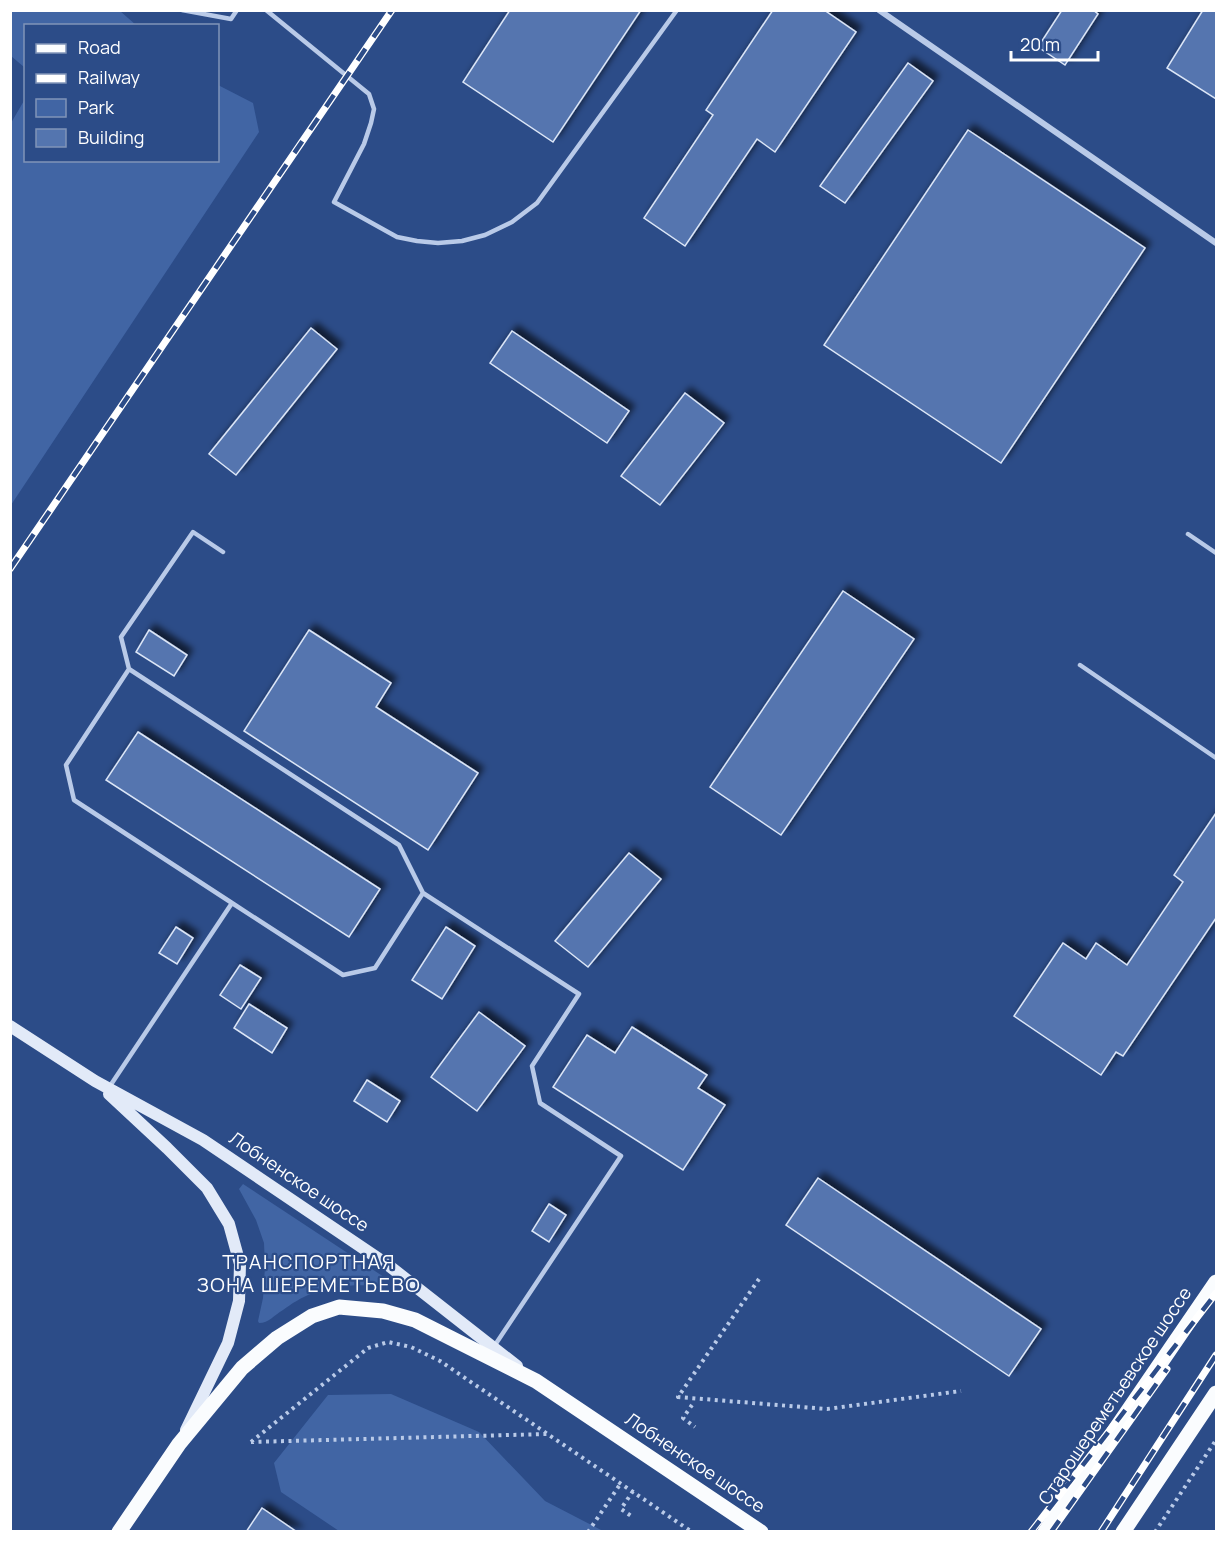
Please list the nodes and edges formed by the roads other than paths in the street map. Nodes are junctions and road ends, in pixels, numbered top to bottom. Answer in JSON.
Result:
{"nodes":[{"id":1,"x":182,"y":10,"type":"edge"},
{"id":2,"x":237,"y":10,"type":"edge"},
{"id":3,"x":266,"y":10,"type":"edge"},
{"id":4,"x":677,"y":10,"type":"edge"},
{"id":5,"x":879,"y":10,"type":"edge"},
{"id":6,"x":1216,"y":243,"type":"edge"},
{"id":7,"x":1188,"y":534,"type":"dead end"},
{"id":8,"x":223,"y":552,"type":"dead end"},
{"id":9,"x":1216,"y":553,"type":"edge"},
{"id":10,"x":1080,"y":665,"type":"dead end"},
{"id":11,"x":129,"y":669,"type":"junction"},
{"id":12,"x":1216,"y":758,"type":"edge"},
{"id":13,"x":423,"y":893,"type":"junction"},
{"id":14,"x":232,"y":903,"type":"junction"},
{"id":15,"x":10,"y":1026,"type":"edge"},
{"id":16,"x":95,"y":1081,"type":"junction"},
{"id":17,"x":108,"y":1088,"type":"junction"},
{"id":18,"x":1216,"y":1282,"type":"edge"},
{"id":19,"x":494,"y":1348,"type":"junction"},
{"id":20,"x":536,"y":1381,"type":"junction"},
{"id":21,"x":1216,"y":1393,"type":"edge"},
{"id":22,"x":179,"y":1444,"type":"junction"},
{"id":23,"x":119,"y":1532,"type":"edge"},
{"id":24,"x":761,"y":1532,"type":"edge"},
{"id":25,"x":1046,"y":1532,"type":"edge"},
{"id":26,"x":1123,"y":1532,"type":"edge"}],
"edges":[{"from":1,"to":2,"type":"lane"},
{"from":3,"to":4,"type":"lane"},
{"from":5,"to":6,"type":"street"},
{"from":7,"to":9,"type":"lane"},
{"from":8,"to":11,"type":"lane"},
{"from":10,"to":12,"type":"lane"},
{"from":11,"to":13,"type":"lane"},
{"from":11,"to":14,"type":"lane"},
{"from":13,"to":14,"type":"lane"},
{"from":13,"to":19,"type":"lane"},
{"from":14,"to":17,"type":"lane"},
{"from":15,"to":16,"type":"main road","name":"Лобненское шоссе"},
{"from":16,"to":17,"type":"main road","name":"Лобненское шоссе"},
{"from":16,"to":22,"type":"main road"},
{"from":17,"to":19,"type":"main road","name":"Лобненское шоссе"},
{"from":18,"to":25,"type":"main road","name":"Старошереметьевское шоссе"},
{"from":19,"to":20,"type":"main road","name":"Лобненское шоссе"},
{"from":20,"to":22,"type":"main road"},
{"from":20,"to":24,"type":"main road","name":"Лобненское шоссе"},
{"from":21,"to":26,"type":"main road"},
{"from":22,"to":23,"type":"main road"}]}
